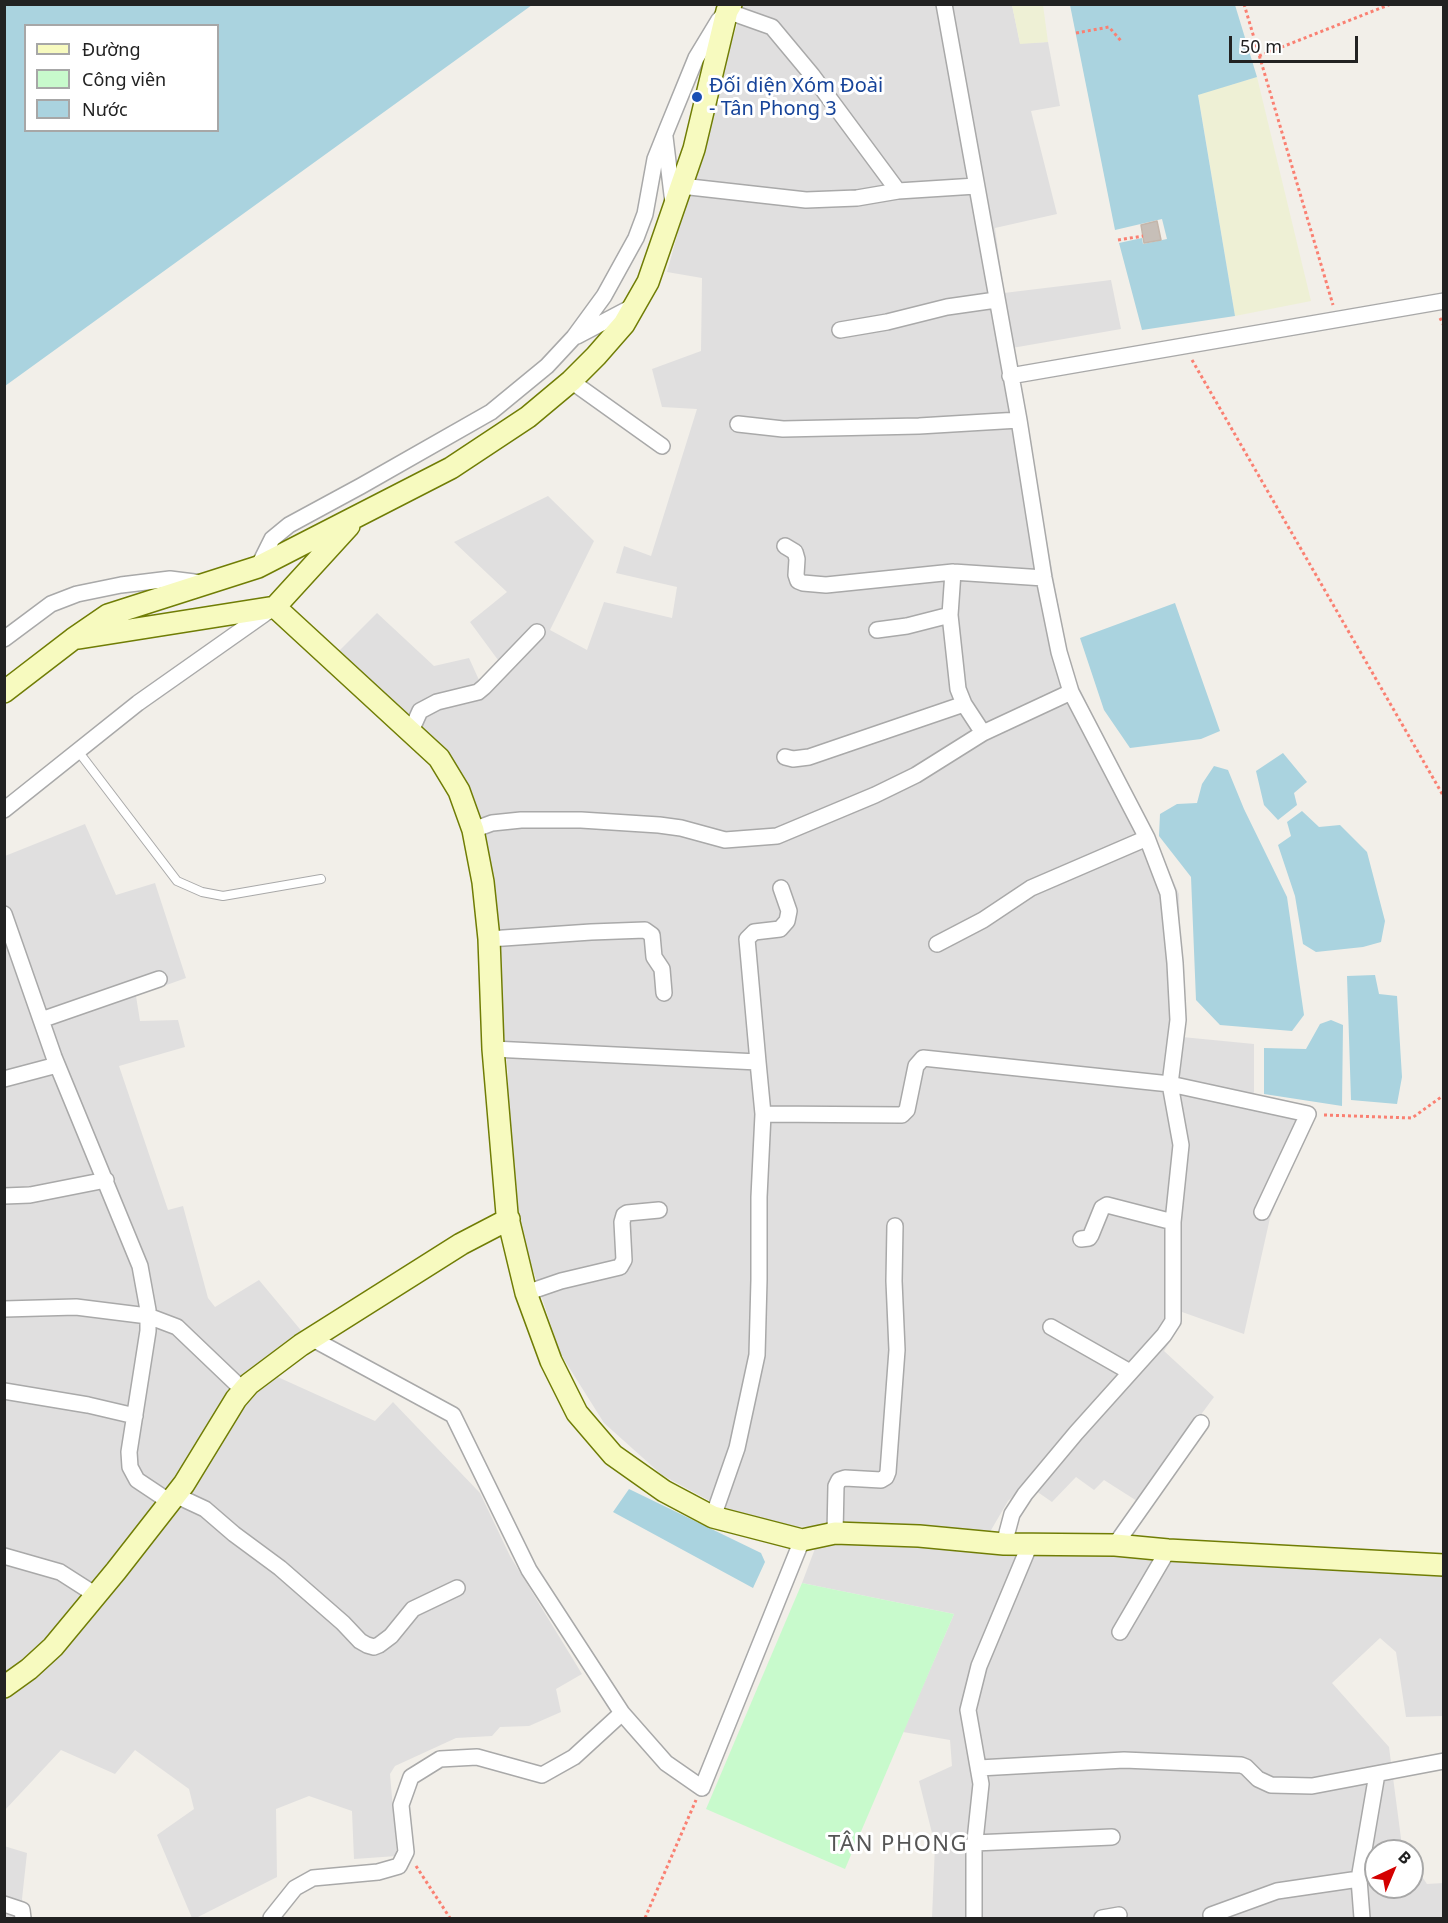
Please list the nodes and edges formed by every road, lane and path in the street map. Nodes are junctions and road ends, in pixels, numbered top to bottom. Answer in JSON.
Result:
{"nodes":[{"id":1,"x":944,"y":4,"type":"edge"},
{"id":2,"x":1244,"y":4,"type":"edge"},
{"id":3,"x":1391,"y":4,"type":"edge"},
{"id":4,"x":729,"y":8,"type":"edge"},
{"id":5,"x":1076,"y":33,"type":"dead end"},
{"id":6,"x":1122,"y":42,"type":"dead end"},
{"id":7,"x":1259,"y":56,"type":"junction"},
{"id":8,"x":665,"y":134,"type":"junction"},
{"id":9,"x":681,"y":186,"type":"junction"},
{"id":10,"x":976,"y":186,"type":"junction"},
{"id":11,"x":898,"y":192,"type":"junction"},
{"id":12,"x":673,"y":207,"type":"junction"},
{"id":13,"x":1143,"y":236,"type":"dead end"},
{"id":14,"x":1118,"y":240,"type":"dead end"},
{"id":15,"x":996,"y":300,"type":"junction"},
{"id":16,"x":1443,"y":301,"type":"edge"},
{"id":17,"x":634,"y":306,"type":"junction"},
{"id":18,"x":1337,"y":319,"type":"junction"},
{"id":19,"x":840,"y":330,"type":"dead end"},
{"id":20,"x":574,"y":337,"type":"junction"},
{"id":21,"x":1184,"y":346,"type":"junction"},
{"id":22,"x":1010,"y":376,"type":"junction"},
{"id":23,"x":571,"y":381,"type":"junction"},
{"id":24,"x":1019,"y":420,"type":"junction"},
{"id":25,"x":738,"y":424,"type":"dead end"},
{"id":26,"x":662,"y":446,"type":"dead end"},
{"id":27,"x":357,"y":517,"type":"junction"},
{"id":28,"x":785,"y":546,"type":"dead end"},
{"id":29,"x":258,"y":567,"type":"junction"},
{"id":30,"x":953,"y":572,"type":"junction"},
{"id":31,"x":1044,"y":578,"type":"junction"},
{"id":32,"x":208,"y":584,"type":"junction"},
{"id":33,"x":275,"y":607,"type":"junction"},
{"id":34,"x":950,"y":615,"type":"junction"},
{"id":35,"x":877,"y":630,"type":"dead end"},
{"id":36,"x":537,"y":632,"type":"dead end"},
{"id":37,"x":4,"y":639,"type":"edge"},
{"id":38,"x":73,"y":639,"type":"junction"},
{"id":39,"x":4,"y":692,"type":"edge"},
{"id":40,"x":1071,"y":692,"type":"junction"},
{"id":41,"x":964,"y":704,"type":"junction"},
{"id":42,"x":411,"y":731,"type":"junction"},
{"id":43,"x":983,"y":733,"type":"junction"},
{"id":44,"x":78,"y":751,"type":"junction"},
{"id":45,"x":785,"y":757,"type":"dead end"},
{"id":46,"x":1443,"y":797,"type":"edge"},
{"id":47,"x":4,"y":810,"type":"edge"},
{"id":48,"x":473,"y":830,"type":"junction"},
{"id":49,"x":1147,"y":838,"type":"junction"},
{"id":50,"x":321,"y":879,"type":"dead end"},
{"id":51,"x":781,"y":888,"type":"dead end"},
{"id":52,"x":4,"y":914,"type":"edge"},
{"id":53,"x":489,"y":939,"type":"junction"},
{"id":54,"x":937,"y":944,"type":"dead end"},
{"id":55,"x":159,"y":979,"type":"dead end"},
{"id":56,"x":664,"y":993,"type":"dead end"},
{"id":57,"x":41,"y":1020,"type":"junction"},
{"id":58,"x":493,"y":1049,"type":"junction"},
{"id":59,"x":758,"y":1062,"type":"junction"},
{"id":60,"x":57,"y":1065,"type":"junction"},
{"id":61,"x":4,"y":1079,"type":"edge"},
{"id":62,"x":1170,"y":1084,"type":"junction"},
{"id":63,"x":1443,"y":1095,"type":"edge"},
{"id":64,"x":763,"y":1114,"type":"junction"},
{"id":65,"x":1308,"y":1114,"type":"junction"},
{"id":66,"x":106,"y":1180,"type":"junction"},
{"id":67,"x":4,"y":1196,"type":"edge"},
{"id":68,"x":659,"y":1210,"type":"dead end"},
{"id":69,"x":1262,"y":1212,"type":"dead end"},
{"id":70,"x":508,"y":1219,"type":"junction"},
{"id":71,"x":1173,"y":1222,"type":"junction"},
{"id":72,"x":895,"y":1226,"type":"dead end"},
{"id":73,"x":1081,"y":1239,"type":"dead end"},
{"id":74,"x":526,"y":1293,"type":"junction"},
{"id":75,"x":4,"y":1309,"type":"edge"},
{"id":76,"x":148,"y":1316,"type":"junction"},
{"id":77,"x":1051,"y":1327,"type":"dead end"},
{"id":78,"x":311,"y":1338,"type":"junction"},
{"id":79,"x":1130,"y":1372,"type":"junction"},
{"id":80,"x":4,"y":1390,"type":"edge"},
{"id":81,"x":243,"y":1390,"type":"junction"},
{"id":82,"x":135,"y":1416,"type":"junction"},
{"id":83,"x":1201,"y":1423,"type":"dead end"},
{"id":84,"x":173,"y":1498,"type":"junction"},
{"id":85,"x":713,"y":1517,"type":"junction"},
{"id":86,"x":836,"y":1533,"type":"junction"},
{"id":87,"x":802,"y":1540,"type":"junction"},
{"id":88,"x":1004,"y":1544,"type":"junction"},
{"id":89,"x":1030,"y":1544,"type":"junction"},
{"id":90,"x":1115,"y":1545,"type":"junction"},
{"id":91,"x":1168,"y":1550,"type":"junction"},
{"id":92,"x":4,"y":1556,"type":"edge"},
{"id":93,"x":1443,"y":1565,"type":"edge"},
{"id":94,"x":456,"y":1588,"type":"dead end"},
{"id":95,"x":96,"y":1595,"type":"junction"},
{"id":96,"x":1120,"y":1632,"type":"dead end"},
{"id":97,"x":4,"y":1687,"type":"edge"},
{"id":98,"x":622,"y":1713,"type":"junction"},
{"id":99,"x":1443,"y":1761,"type":"edge"},
{"id":100,"x":978,"y":1768,"type":"junction"},
{"id":101,"x":1377,"y":1774,"type":"junction"},
{"id":102,"x":702,"y":1788,"type":"junction"},
{"id":103,"x":1112,"y":1837,"type":"dead end"},
{"id":104,"x":975,"y":1843,"type":"junction"},
{"id":105,"x":406,"y":1852,"type":"junction"},
{"id":106,"x":1359,"y":1879,"type":"junction"},
{"id":107,"x":4,"y":1904,"type":"edge"},
{"id":108,"x":1119,"y":1915,"type":"dead end"},
{"id":109,"x":1211,"y":1915,"type":"dead end"},
{"id":110,"x":23,"y":1918,"type":"edge"},
{"id":111,"x":271,"y":1918,"type":"edge"},
{"id":112,"x":450,"y":1918,"type":"edge"},
{"id":113,"x":645,"y":1918,"type":"edge"},
{"id":114,"x":974,"y":1918,"type":"edge"},
{"id":115,"x":1102,"y":1918,"type":"edge"},
{"id":116,"x":1362,"y":1918,"type":"edge"}],
"edges":[{"from":1,"to":10,"type":"street"},
{"from":2,"to":7,"type":"path"},
{"from":3,"to":7,"type":"path"},
{"from":4,"to":8,"type":"street"},
{"from":4,"to":9,"type":"street"},
{"from":4,"to":11,"type":"street"},
{"from":5,"to":6,"type":"path"},
{"from":7,"to":18,"type":"path"},
{"from":8,"to":12,"type":"street"},
{"from":8,"to":20,"type":"street"},
{"from":9,"to":11,"type":"street"},
{"from":9,"to":12,"type":"street"},
{"from":10,"to":11,"type":"street"},
{"from":10,"to":15,"type":"street"},
{"from":12,"to":17,"type":"street"},
{"from":13,"to":14,"type":"path"},
{"from":15,"to":19,"type":"street"},
{"from":15,"to":22,"type":"street"},
{"from":16,"to":18,"type":"street"},
{"from":17,"to":20,"type":"street"},
{"from":17,"to":23,"type":"street"},
{"from":18,"to":21,"type":"street"},
{"from":20,"to":29,"type":"street"},
{"from":21,"to":22,"type":"street"},
{"from":21,"to":46,"type":"path"},
{"from":22,"to":24,"type":"street"},
{"from":23,"to":26,"type":"street"},
{"from":23,"to":27,"type":"street"},
{"from":24,"to":25,"type":"street"},
{"from":24,"to":31,"type":"street"},
{"from":27,"to":29,"type":"street"},
{"from":27,"to":33,"type":"street"},
{"from":28,"to":30,"type":"street"},
{"from":29,"to":32,"type":"street"},
{"from":30,"to":31,"type":"street"},
{"from":30,"to":34,"type":"street"},
{"from":31,"to":40,"type":"street"},
{"from":32,"to":37,"type":"street"},
{"from":32,"to":38,"type":"street"},
{"from":33,"to":38,"type":"street"},
{"from":33,"to":42,"type":"street"},
{"from":33,"to":44,"type":"street"},
{"from":34,"to":35,"type":"street"},
{"from":34,"to":41,"type":"street"},
{"from":36,"to":42,"type":"street"},
{"from":38,"to":39,"type":"street"},
{"from":40,"to":43,"type":"street"},
{"from":40,"to":49,"type":"street"},
{"from":41,"to":43,"type":"street"},
{"from":41,"to":45,"type":"street"},
{"from":42,"to":48,"type":"street"},
{"from":43,"to":48,"type":"street"},
{"from":44,"to":47,"type":"street"},
{"from":44,"to":50,"type":"lane"},
{"from":48,"to":53,"type":"street"},
{"from":49,"to":54,"type":"street"},
{"from":49,"to":62,"type":"street"},
{"from":51,"to":59,"type":"street"},
{"from":52,"to":57,"type":"street"},
{"from":53,"to":56,"type":"street"},
{"from":53,"to":58,"type":"street"},
{"from":55,"to":57,"type":"street"},
{"from":57,"to":60,"type":"street"},
{"from":58,"to":59,"type":"street"},
{"from":58,"to":70,"type":"street"},
{"from":59,"to":64,"type":"street"},
{"from":60,"to":61,"type":"street"},
{"from":60,"to":66,"type":"street"},
{"from":62,"to":64,"type":"street"},
{"from":62,"to":65,"type":"street"},
{"from":62,"to":71,"type":"street"},
{"from":63,"to":65,"type":"path"},
{"from":64,"to":85,"type":"street"},
{"from":65,"to":69,"type":"street"},
{"from":66,"to":67,"type":"street"},
{"from":66,"to":76,"type":"street"},
{"from":68,"to":74,"type":"street"},
{"from":70,"to":74,"type":"street"},
{"from":70,"to":78,"type":"street"},
{"from":71,"to":73,"type":"street"},
{"from":71,"to":79,"type":"street"},
{"from":72,"to":86,"type":"street"},
{"from":74,"to":85,"type":"street"},
{"from":75,"to":76,"type":"street"},
{"from":76,"to":81,"type":"street"},
{"from":76,"to":82,"type":"street"},
{"from":77,"to":79,"type":"street"},
{"from":78,"to":81,"type":"street"},
{"from":78,"to":98,"type":"street"},
{"from":79,"to":88,"type":"street"},
{"from":80,"to":82,"type":"street"},
{"from":81,"to":84,"type":"street"},
{"from":82,"to":84,"type":"street"},
{"from":83,"to":90,"type":"street"},
{"from":84,"to":94,"type":"street"},
{"from":84,"to":95,"type":"street"},
{"from":85,"to":87,"type":"street"},
{"from":86,"to":87,"type":"street"},
{"from":86,"to":88,"type":"street"},
{"from":87,"to":102,"type":"street"},
{"from":88,"to":89,"type":"street"},
{"from":89,"to":90,"type":"street"},
{"from":89,"to":100,"type":"street"},
{"from":90,"to":91,"type":"street"},
{"from":91,"to":93,"type":"street"},
{"from":91,"to":96,"type":"street"},
{"from":92,"to":95,"type":"street"},
{"from":95,"to":97,"type":"street"},
{"from":98,"to":102,"type":"street"},
{"from":98,"to":105,"type":"street"},
{"from":99,"to":101,"type":"street"},
{"from":100,"to":101,"type":"street"},
{"from":100,"to":104,"type":"street"},
{"from":101,"to":106,"type":"street"},
{"from":102,"to":113,"type":"path"},
{"from":103,"to":104,"type":"street"},
{"from":104,"to":114,"type":"street"},
{"from":105,"to":111,"type":"street"},
{"from":105,"to":112,"type":"path"},
{"from":106,"to":109,"type":"street"},
{"from":106,"to":116,"type":"street"},
{"from":107,"to":110,"type":"street"},
{"from":108,"to":115,"type":"street"}]}
